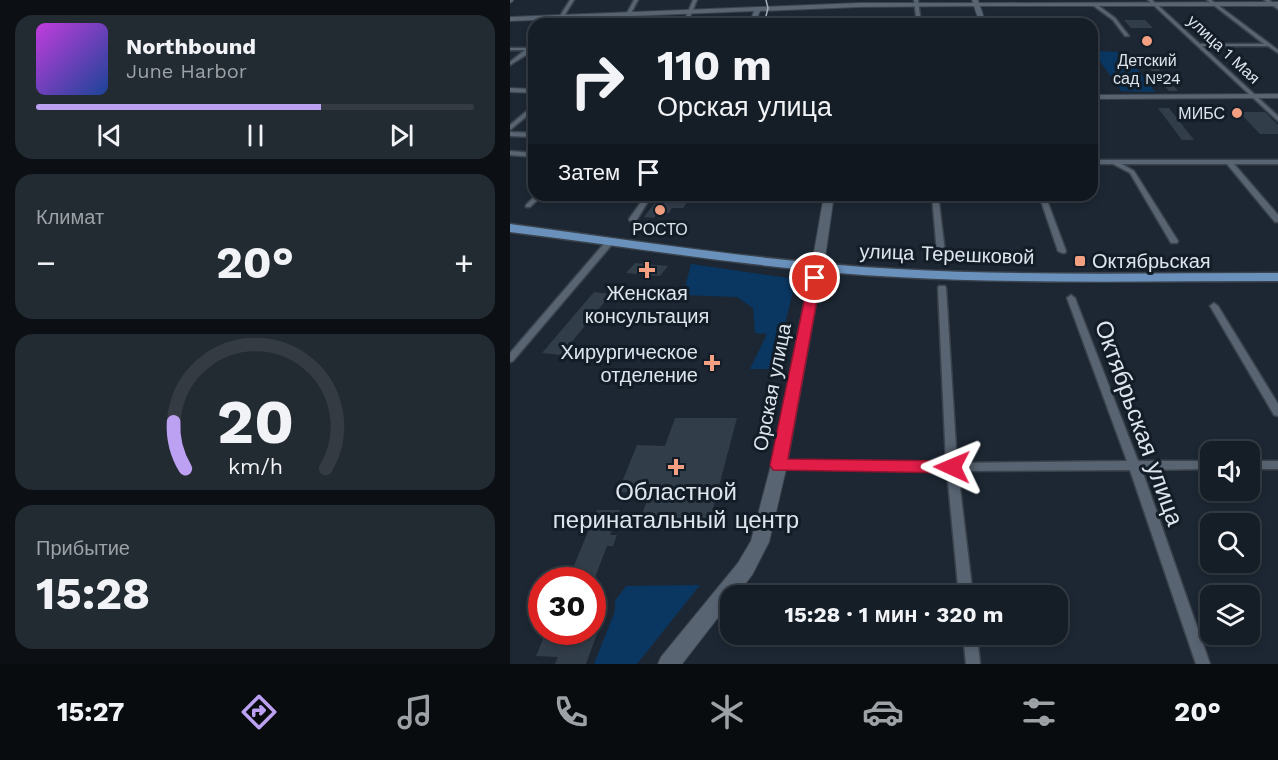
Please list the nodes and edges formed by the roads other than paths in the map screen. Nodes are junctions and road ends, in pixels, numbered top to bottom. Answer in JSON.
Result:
{"nodes":[{"id":1,"x":572,"y":0,"type":"edge"},
{"id":2,"x":636,"y":0,"type":"edge"},
{"id":3,"x":695,"y":0,"type":"edge"},
{"id":4,"x":773,"y":0,"type":"edge"},
{"id":5,"x":1209,"y":0,"type":"edge"},
{"id":6,"x":1266,"y":0,"type":"edge"},
{"id":7,"x":859,"y":2,"type":"edge"},
{"id":8,"x":916,"y":2,"type":"edge"},
{"id":9,"x":976,"y":2,"type":"edge"},
{"id":10,"x":1034,"y":2,"type":"edge"},
{"id":11,"x":1093,"y":2,"type":"edge"},
{"id":12,"x":1153,"y":2,"type":"edge"},
{"id":13,"x":1215,"y":4,"type":"junction"},
{"id":14,"x":1276,"y":6,"type":"edge"},
{"id":15,"x":775,"y":8,"type":"junction"},
{"id":16,"x":758,"y":9,"type":"junction"},
{"id":17,"x":691,"y":12,"type":"junction"},
{"id":18,"x":628,"y":15,"type":"junction"},
{"id":19,"x":562,"y":17,"type":"junction"},
{"id":20,"x":528,"y":18,"type":"edge"},
{"id":21,"x":536,"y":18,"type":"edge"},
{"id":22,"x":626,"y":18,"type":"edge"},
{"id":23,"x":688,"y":18,"type":"edge"},
{"id":24,"x":754,"y":18,"type":"edge"},
{"id":25,"x":918,"y":18,"type":"edge"},
{"id":26,"x":981,"y":18,"type":"edge"},
{"id":27,"x":510,"y":19,"type":"edge"},
{"id":28,"x":1127,"y":35,"type":"dead end"},
{"id":29,"x":1200,"y":45,"type":"junction"},
{"id":30,"x":1269,"y":45,"type":"junction"},
{"id":31,"x":1278,"y":45,"type":"edge"},
{"id":32,"x":528,"y":48,"type":"edge"},
{"id":33,"x":510,"y":49,"type":"edge"},
{"id":34,"x":528,"y":51,"type":"edge"},
{"id":35,"x":1278,"y":52,"type":"edge"},
{"id":36,"x":510,"y":64,"type":"edge"},
{"id":37,"x":510,"y":90,"type":"edge"},
{"id":38,"x":528,"y":91,"type":"edge"},
{"id":39,"x":1254,"y":96,"type":"junction"},
{"id":40,"x":1278,"y":96,"type":"edge"},
{"id":41,"x":1098,"y":97,"type":"edge"},
{"id":42,"x":528,"y":112,"type":"edge"},
{"id":43,"x":1278,"y":119,"type":"edge"},
{"id":44,"x":510,"y":128,"type":"edge"},
{"id":45,"x":510,"y":135,"type":"edge"},
{"id":46,"x":528,"y":135,"type":"edge"},
{"id":47,"x":510,"y":153,"type":"edge"},
{"id":48,"x":528,"y":154,"type":"edge"},
{"id":49,"x":1140,"y":161,"type":"junction"},
{"id":50,"x":1098,"y":162,"type":"edge"},
{"id":51,"x":1114,"y":162,"type":"junction"},
{"id":52,"x":1228,"y":162,"type":"junction"},
{"id":53,"x":1278,"y":162,"type":"edge"},
{"id":54,"x":1132,"y":172,"type":"junction"},
{"id":55,"x":533,"y":201,"type":"edge"},
{"id":56,"x":645,"y":201,"type":"edge"},
{"id":57,"x":828,"y":201,"type":"edge"},
{"id":58,"x":936,"y":201,"type":"edge"},
{"id":59,"x":1044,"y":201,"type":"edge"},
{"id":60,"x":528,"y":206,"type":"dead end"},
{"id":61,"x":633,"y":219,"type":"dead end"},
{"id":62,"x":1278,"y":220,"type":"edge"},
{"id":63,"x":510,"y":221,"type":"edge"},
{"id":64,"x":510,"y":228,"type":"edge"},
{"id":65,"x":611,"y":241,"type":"junction"},
{"id":66,"x":1174,"y":241,"type":"dead end"},
{"id":67,"x":1062,"y":251,"type":"dead end"},
{"id":68,"x":949,"y":259,"type":"dead end"},
{"id":69,"x":818,"y":262,"type":"junction"},
{"id":70,"x":1278,"y":268,"type":"edge"},
{"id":71,"x":1278,"y":277,"type":"edge"},
{"id":72,"x":942,"y":288,"type":"dead end"},
{"id":73,"x":1071,"y":298,"type":"dead end"},
{"id":74,"x":1214,"y":306,"type":"dead end"},
{"id":75,"x":510,"y":359,"type":"edge"},
{"id":76,"x":1278,"y":412,"type":"edge"},
{"id":77,"x":778,"y":465,"type":"junction"},
{"id":78,"x":1200,"y":465,"type":"edge"},
{"id":79,"x":1260,"y":465,"type":"edge"},
{"id":80,"x":1278,"y":465,"type":"edge"},
{"id":81,"x":1135,"y":466,"type":"junction"},
{"id":82,"x":952,"y":467,"type":"junction"},
{"id":83,"x":965,"y":585,"type":"edge"},
{"id":84,"x":971,"y":645,"type":"edge"},
{"id":85,"x":669,"y":664,"type":"edge"},
{"id":86,"x":973,"y":664,"type":"edge"},
{"id":87,"x":1203,"y":664,"type":"edge"}],
"edges":[{"from":1,"to":19,"type":"street"},
{"from":2,"to":18,"type":"street"},
{"from":3,"to":17,"type":"street"},
{"from":4,"to":15,"type":"main road"},
{"from":5,"to":13,"type":"street"},
{"from":6,"to":14,"type":"street"},
{"from":7,"to":8,"type":"main road"},
{"from":7,"to":15,"type":"main road"},
{"from":8,"to":9,"type":"main road"},
{"from":8,"to":25,"type":"street"},
{"from":9,"to":10,"type":"main road"},
{"from":9,"to":26,"type":"main road"},
{"from":10,"to":11,"type":"main road"},
{"from":11,"to":12,"type":"main road"},
{"from":11,"to":28,"type":"street"},
{"from":12,"to":13,"type":"main road"},
{"from":12,"to":29,"type":"street","name":"улица 1 Мая"},
{"from":13,"to":14,"type":"main road"},
{"from":13,"to":30,"type":"street"},
{"from":15,"to":16,"type":"main road"},
{"from":16,"to":17,"type":"main road"},
{"from":16,"to":24,"type":"main road"},
{"from":17,"to":18,"type":"main road"},
{"from":17,"to":23,"type":"street"},
{"from":18,"to":19,"type":"main road"},
{"from":18,"to":22,"type":"street"},
{"from":19,"to":21,"type":"main road"},
{"from":20,"to":27,"type":"main road"},
{"from":29,"to":30,"type":"street"},
{"from":29,"to":39,"type":"street","name":"улица 1 Мая"},
{"from":30,"to":31,"type":"street"},
{"from":30,"to":35,"type":"street"},
{"from":32,"to":33,"type":"street"},
{"from":34,"to":36,"type":"street"},
{"from":37,"to":38,"type":"main road"},
{"from":39,"to":40,"type":"main road"},
{"from":39,"to":41,"type":"main road"},
{"from":39,"to":43,"type":"street","name":"улица 1 Мая"},
{"from":42,"to":44,"type":"street"},
{"from":45,"to":46,"type":"street"},
{"from":47,"to":48,"type":"street"},
{"from":49,"to":51,"type":"street"},
{"from":49,"to":52,"type":"street"},
{"from":49,"to":54,"type":"street"},
{"from":50,"to":51,"type":"street"},
{"from":51,"to":54,"type":"street"},
{"from":52,"to":53,"type":"street"},
{"from":52,"to":62,"type":"street"},
{"from":54,"to":66,"type":"street"},
{"from":55,"to":60,"type":"street"},
{"from":56,"to":61,"type":"street"},
{"from":57,"to":69,"type":"main road","name":"Орская улица"},
{"from":58,"to":68,"type":"street"},
{"from":59,"to":67,"type":"street"},
{"from":63,"to":69,"type":"main road","name":"улица Терешковой"},
{"from":64,"to":65,"type":"main road","name":"улица Терешковой"},
{"from":65,"to":69,"type":"main road","name":"улица Терешковой"},
{"from":65,"to":75,"type":"street"},
{"from":69,"to":70,"type":"main road","name":"улица Терешковой"},
{"from":69,"to":71,"type":"main road","name":"улица Терешковой"},
{"from":69,"to":77,"type":"main road","name":"Орская улица"},
{"from":72,"to":82,"type":"street"},
{"from":73,"to":81,"type":"street","name":"Октябрьская улица"},
{"from":74,"to":76,"type":"street"},
{"from":77,"to":82,"type":"street"},
{"from":77,"to":85,"type":"main road","name":"Орская улица"},
{"from":78,"to":81,"type":"street"},
{"from":79,"to":80,"type":"street"},
{"from":81,"to":82,"type":"street"},
{"from":81,"to":87,"type":"street","name":"Октябрьская улица"},
{"from":82,"to":83,"type":"street"},
{"from":84,"to":86,"type":"street"}]}
